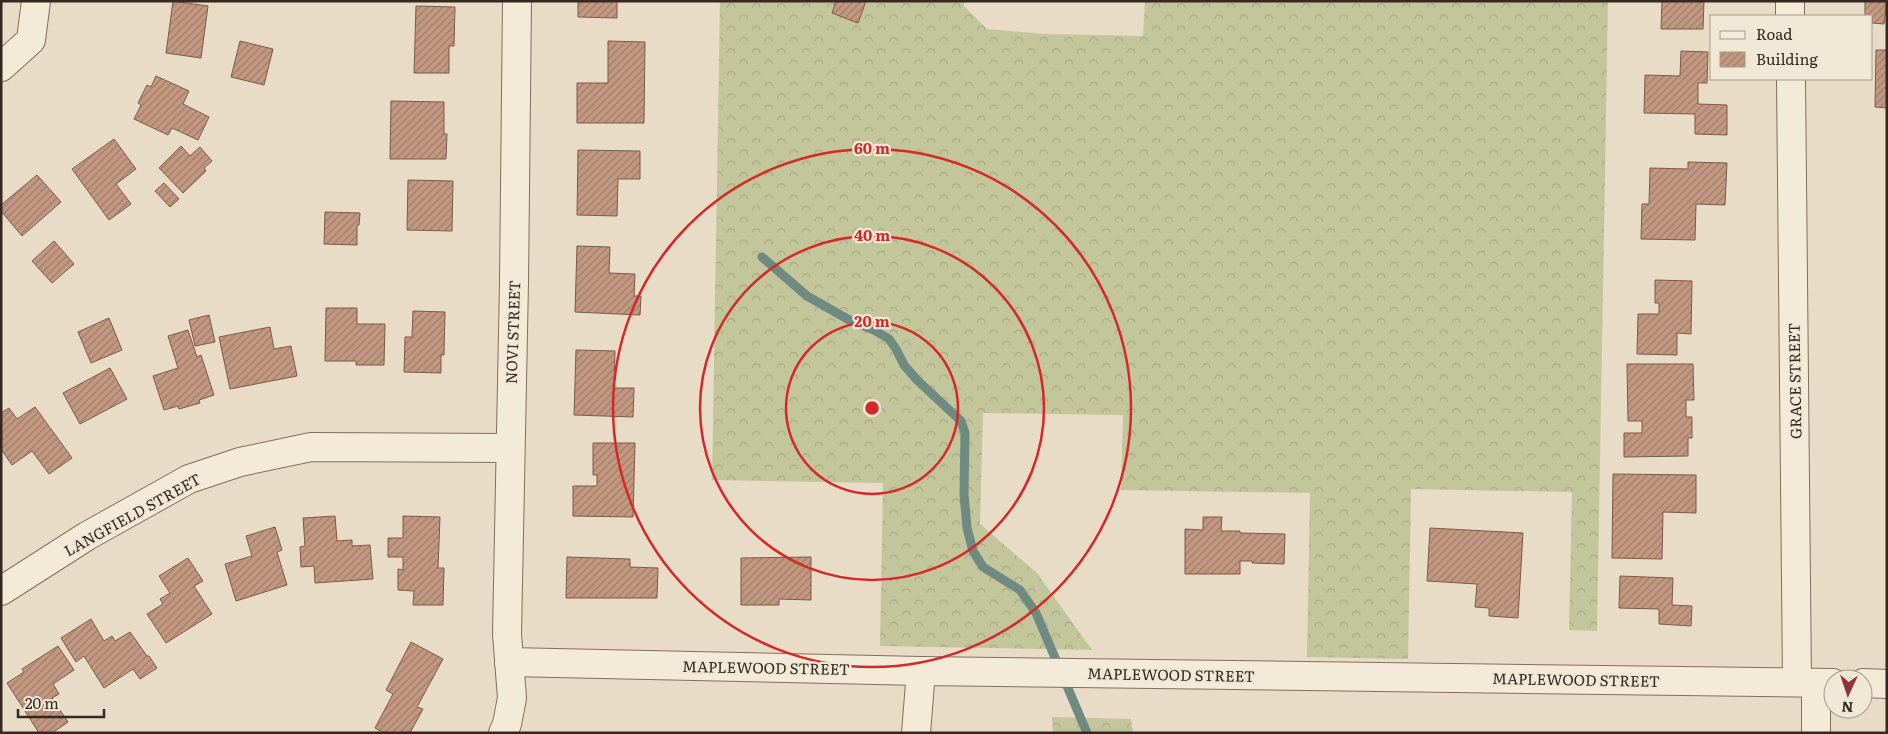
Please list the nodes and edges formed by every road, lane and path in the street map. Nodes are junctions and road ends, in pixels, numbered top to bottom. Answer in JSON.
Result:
{"nodes":[{"id":1,"x":36,"y":1,"type":"edge"},
{"id":2,"x":517,"y":1,"type":"edge"},
{"id":3,"x":1790,"y":1,"type":"edge"},
{"id":4,"x":1790,"y":15,"type":"edge"},
{"id":5,"x":1,"y":67,"type":"edge"},
{"id":6,"x":1791,"y":80,"type":"edge"},
{"id":7,"x":509,"y":448,"type":"junction"},
{"id":8,"x":1,"y":591,"type":"edge"},
{"id":9,"x":509,"y":662,"type":"junction"},
{"id":10,"x":921,"y":671,"type":"junction"},
{"id":11,"x":1815,"y":683,"type":"edge"},
{"id":12,"x":1873,"y":684,"type":"edge"},
{"id":13,"x":1887,"y":684,"type":"edge"},
{"id":14,"x":503,"y":733,"type":"edge"},
{"id":15,"x":916,"y":733,"type":"edge"},
{"id":16,"x":1816,"y":733,"type":"edge"}],
"edges":[{"from":1,"to":5,"type":"street"},
{"from":2,"to":7,"type":"street","name":"NOVI STREET"},
{"from":3,"to":4,"type":"street"},
{"from":6,"to":11,"type":"street","name":"GRACE STREET"},
{"from":7,"to":8,"type":"street","name":"LANGFIELD STREET"},
{"from":7,"to":9,"type":"street","name":"NOVI STREET"},
{"from":9,"to":10,"type":"street","name":"MAPLEWOOD STREET"},
{"from":9,"to":14,"type":"street","name":"NOVI STREET"},
{"from":10,"to":11,"type":"street","name":"MAPLEWOOD STREET"},
{"from":10,"to":15,"type":"street"},
{"from":11,"to":16,"type":"street","name":"GRACE STREET"},
{"from":12,"to":13,"type":"street"}]}
